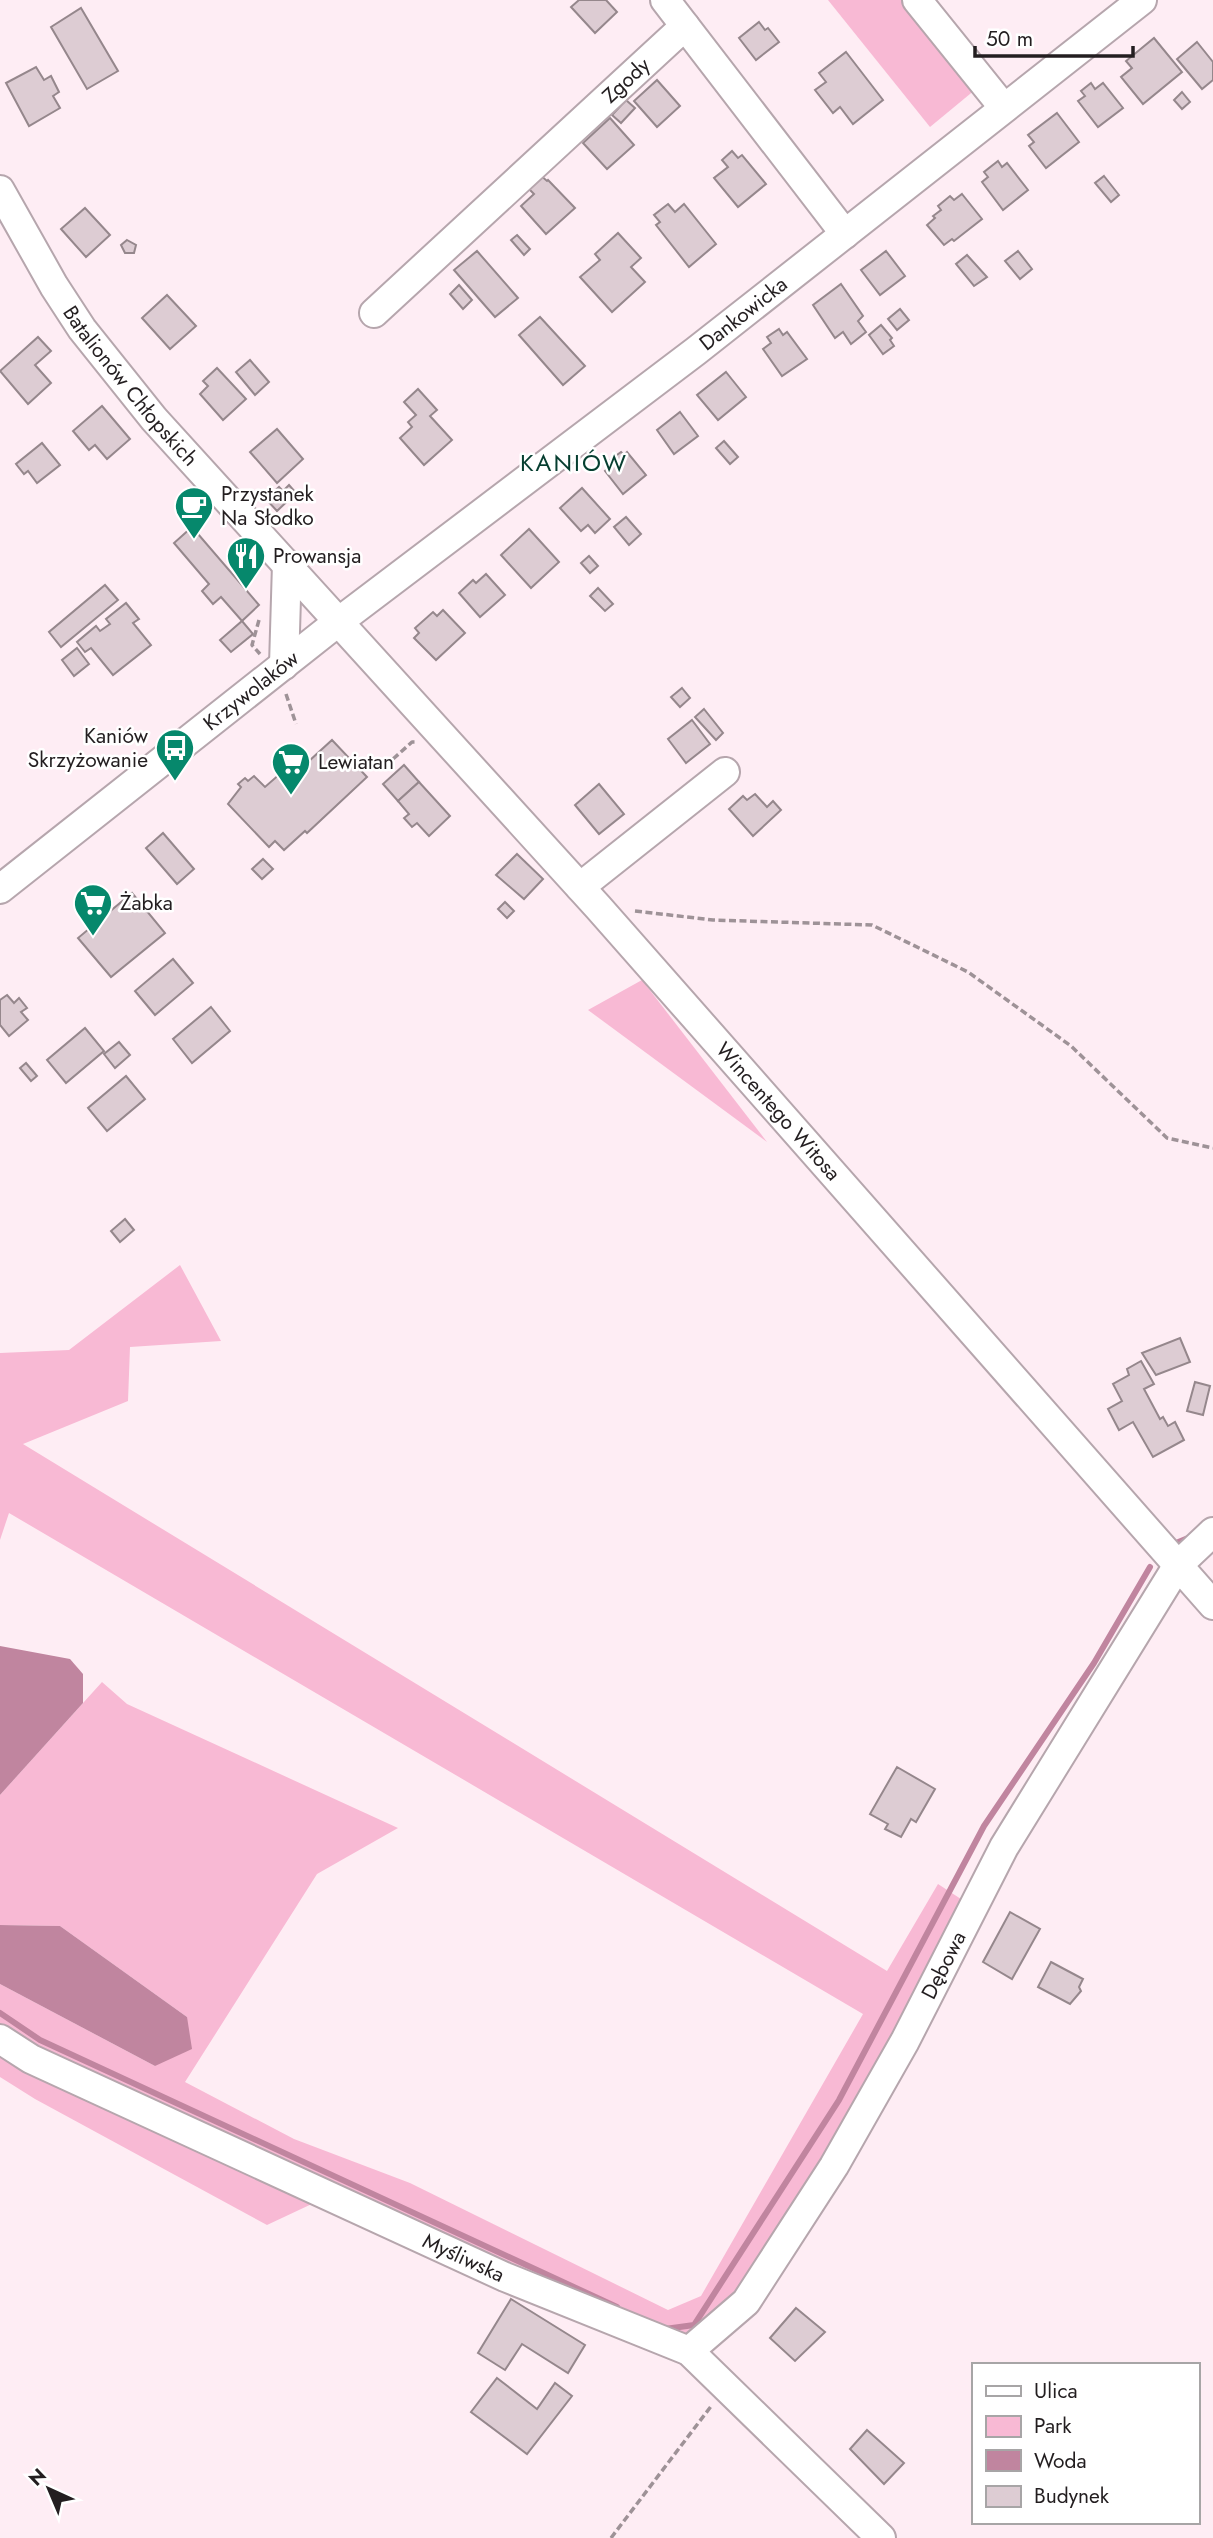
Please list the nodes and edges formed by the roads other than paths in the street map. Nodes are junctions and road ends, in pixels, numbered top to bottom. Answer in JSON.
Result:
{"nodes":[{"id":1,"x":664,"y":0,"type":"edge"},
{"id":2,"x":917,"y":0,"type":"edge"},
{"id":3,"x":1142,"y":0,"type":"edge"},
{"id":4,"x":685,"y":26,"type":"junction"},
{"id":5,"x":1004,"y":108,"type":"junction"},
{"id":6,"x":0,"y":190,"type":"edge"},
{"id":7,"x":10,"y":234,"type":"edge"},
{"id":8,"x":845,"y":234,"type":"junction"},
{"id":9,"x":374,"y":313,"type":"dead end"},
{"id":10,"x":287,"y":564,"type":"junction"},
{"id":11,"x":338,"y":622,"type":"junction"},
{"id":12,"x":284,"y":665,"type":"junction"},
{"id":13,"x":725,"y":772,"type":"dead end"},
{"id":14,"x":0,"y":889,"type":"edge"},
{"id":15,"x":589,"y":897,"type":"junction"},
{"id":16,"x":1213,"y":1532,"type":"edge"},
{"id":17,"x":1178,"y":1565,"type":"junction"},
{"id":18,"x":1213,"y":1605,"type":"edge"},
{"id":19,"x":0,"y":2039,"type":"edge"},
{"id":20,"x":689,"y":2351,"type":"junction"},
{"id":21,"x":881,"y":2538,"type":"edge"}],
"edges":[{"from":1,"to":4,"type":"street"},
{"from":2,"to":5,"type":"street"},
{"from":3,"to":5,"type":"street","name":"Dankowicka"},
{"from":4,"to":8,"type":"street"},
{"from":4,"to":9,"type":"street","name":"Zgody"},
{"from":5,"to":8,"type":"street","name":"Dankowicka"},
{"from":6,"to":7,"type":"street","name":"Batalionów Chłopskich"},
{"from":7,"to":10,"type":"street","name":"Batalionów Chłopskich"},
{"from":8,"to":11,"type":"street","name":"Dankowicka"},
{"from":10,"to":11,"type":"street","name":"Batalionów Chłopskich"},
{"from":10,"to":12,"type":"street"},
{"from":11,"to":12,"type":"street","name":"Krzywolaków"},
{"from":11,"to":15,"type":"street","name":"Wincentego Witosa"},
{"from":12,"to":14,"type":"street","name":"Krzywolaków"},
{"from":13,"to":15,"type":"street"},
{"from":15,"to":17,"type":"street","name":"Wincentego Witosa"},
{"from":16,"to":17,"type":"street","name":"Dębowa"},
{"from":17,"to":18,"type":"street","name":"Wincentego Witosa"},
{"from":17,"to":20,"type":"street","name":"Dębowa"},
{"from":19,"to":20,"type":"street","name":"Myśliwska"},
{"from":20,"to":21,"type":"street","name":"Myśliwska"}]}
